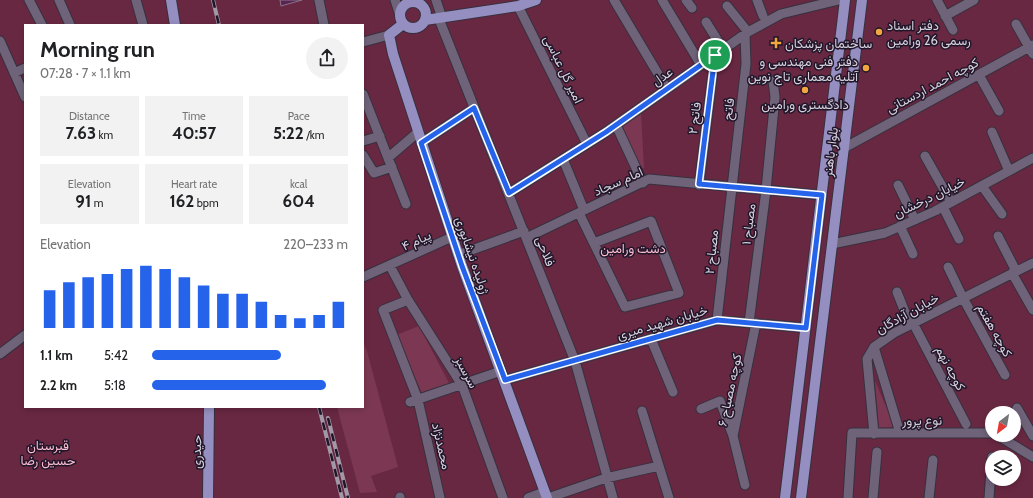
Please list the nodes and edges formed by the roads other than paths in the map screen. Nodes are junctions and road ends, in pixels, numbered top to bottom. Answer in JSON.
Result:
{"nodes":[{"id":1,"x":59,"y":0,"type":"edge"},
{"id":2,"x":136,"y":0,"type":"edge"},
{"id":3,"x":171,"y":0,"type":"edge"},
{"id":4,"x":319,"y":0,"type":"edge"},
{"id":5,"x":395,"y":0,"type":"edge"},
{"id":6,"x":436,"y":0,"type":"edge"},
{"id":7,"x":536,"y":0,"type":"edge"},
{"id":8,"x":614,"y":0,"type":"edge"},
{"id":9,"x":662,"y":0,"type":"edge"},
{"id":10,"x":686,"y":0,"type":"edge"},
{"id":11,"x":757,"y":0,"type":"edge"},
{"id":12,"x":839,"y":0,"type":"edge"},
{"id":13,"x":845,"y":0,"type":"edge"},
{"id":14,"x":862,"y":0,"type":"edge"},
{"id":15,"x":937,"y":0,"type":"edge"},
{"id":16,"x":974,"y":0,"type":"edge"},
{"id":17,"x":33,"y":1,"type":"edge"},
{"id":18,"x":414,"y":1,"type":"edge"},
{"id":19,"x":518,"y":6,"type":"junction"},
{"id":20,"x":727,"y":6,"type":"dead end"},
{"id":21,"x":692,"y":8,"type":"dead end"},
{"id":22,"x":763,"y":16,"type":"dead end"},
{"id":23,"x":945,"y":16,"type":"junction"},
{"id":24,"x":440,"y":18,"type":"junction"},
{"id":25,"x":401,"y":20,"type":"junction"},
{"id":26,"x":425,"y":20,"type":"junction"},
{"id":27,"x":706,"y":22,"type":"dead end"},
{"id":28,"x":42,"y":24,"type":"edge"},
{"id":29,"x":70,"y":24,"type":"edge"},
{"id":30,"x":142,"y":24,"type":"edge"},
{"id":31,"x":175,"y":24,"type":"edge"},
{"id":32,"x":324,"y":24,"type":"edge"},
{"id":33,"x":1016,"y":24,"type":"dead end"},
{"id":34,"x":953,"y":30,"type":"dead end"},
{"id":35,"x":747,"y":33,"type":"junction"},
{"id":36,"x":389,"y":35,"type":"junction"},
{"id":37,"x":0,"y":40,"type":"edge"},
{"id":38,"x":364,"y":42,"type":"edge"},
{"id":39,"x":1032,"y":49,"type":"edge"},
{"id":40,"x":719,"y":52,"type":"junction"},
{"id":41,"x":701,"y":65,"type":"junction"},
{"id":42,"x":24,"y":69,"type":"edge"},
{"id":43,"x":14,"y":74,"type":"junction"},
{"id":44,"x":979,"y":75,"type":"junction"},
{"id":45,"x":773,"y":81,"type":"dead end"},
{"id":46,"x":667,"y":89,"type":"junction"},
{"id":47,"x":24,"y":95,"type":"edge"},
{"id":48,"x":364,"y":96,"type":"edge"},
{"id":49,"x":474,"y":108,"type":"junction"},
{"id":50,"x":999,"y":111,"type":"dead end"},
{"id":51,"x":616,"y":125,"type":"junction"},
{"id":52,"x":992,"y":132,"type":"dead end"},
{"id":53,"x":417,"y":133,"type":"junction"},
{"id":54,"x":380,"y":136,"type":"junction"},
{"id":55,"x":364,"y":141,"type":"edge"},
{"id":56,"x":421,"y":143,"type":"junction"},
{"id":57,"x":587,"y":144,"type":"junction"},
{"id":58,"x":844,"y":148,"type":"junction"},
{"id":59,"x":925,"y":156,"type":"dead end"},
{"id":60,"x":364,"y":157,"type":"edge"},
{"id":61,"x":389,"y":157,"type":"junction"},
{"id":62,"x":1033,"y":158,"type":"edge"},
{"id":63,"x":562,"y":159,"type":"junction"},
{"id":64,"x":392,"y":167,"type":"junction"},
{"id":65,"x":1009,"y":171,"type":"junction"},
{"id":66,"x":642,"y":183,"type":"junction"},
{"id":67,"x":699,"y":184,"type":"junction"},
{"id":68,"x":898,"y":185,"type":"dead end"},
{"id":69,"x":982,"y":186,"type":"junction"},
{"id":70,"x":732,"y":187,"type":"junction"},
{"id":71,"x":766,"y":190,"type":"junction"},
{"id":72,"x":509,"y":193,"type":"junction"},
{"id":73,"x":822,"y":195,"type":"junction"},
{"id":74,"x":406,"y":204,"type":"dead end"},
{"id":75,"x":947,"y":204,"type":"junction"},
{"id":76,"x":582,"y":212,"type":"junction"},
{"id":77,"x":1002,"y":214,"type":"dead end"},
{"id":78,"x":915,"y":220,"type":"junction"},
{"id":79,"x":900,"y":226,"type":"junction"},
{"id":80,"x":525,"y":234,"type":"junction"},
{"id":81,"x":998,"y":236,"type":"dead end"},
{"id":82,"x":452,"y":237,"type":"junction"},
{"id":83,"x":959,"y":239,"type":"dead end"},
{"id":84,"x":594,"y":243,"type":"junction"},
{"id":85,"x":832,"y":244,"type":"junction"},
{"id":86,"x":914,"y":254,"type":"dead end"},
{"id":87,"x":458,"y":255,"type":"junction"},
{"id":88,"x":1033,"y":263,"type":"edge"},
{"id":89,"x":390,"y":266,"type":"junction"},
{"id":90,"x":948,"y":267,"type":"dead end"},
{"id":91,"x":1014,"y":272,"type":"junction"},
{"id":92,"x":364,"y":277,"type":"edge"},
{"id":93,"x":897,"y":292,"type":"dead end"},
{"id":94,"x":963,"y":298,"type":"junction"},
{"id":95,"x":408,"y":300,"type":"junction"},
{"id":96,"x":1033,"y":310,"type":"edge"},
{"id":97,"x":717,"y":320,"type":"junction"},
{"id":98,"x":753,"y":323,"type":"junction"},
{"id":99,"x":912,"y":324,"type":"junction"},
{"id":100,"x":806,"y":328,"type":"junction"},
{"id":101,"x":24,"y":336,"type":"edge"},
{"id":102,"x":651,"y":339,"type":"junction"},
{"id":103,"x":874,"y":347,"type":"junction"},
{"id":104,"x":0,"y":354,"type":"edge"},
{"id":105,"x":575,"y":361,"type":"junction"},
{"id":106,"x":1005,"y":375,"type":"dead end"},
{"id":107,"x":503,"y":376,"type":"junction"},
{"id":108,"x":462,"y":385,"type":"junction"},
{"id":109,"x":673,"y":392,"type":"dead end"},
{"id":110,"x":414,"y":401,"type":"junction"},
{"id":111,"x":209,"y":408,"type":"edge"},
{"id":112,"x":701,"y":409,"type":"dead end"},
{"id":113,"x":642,"y":411,"type":"dead end"},
{"id":114,"x":1021,"y":415,"type":"edge"},
{"id":115,"x":966,"y":424,"type":"dead end"},
{"id":116,"x":900,"y":433,"type":"junction"},
{"id":117,"x":985,"y":433,"type":"edge"},
{"id":118,"x":874,"y":434,"type":"junction"},
{"id":119,"x":733,"y":436,"type":"junction"},
{"id":120,"x":1033,"y":436,"type":"edge"},
{"id":121,"x":1008,"y":442,"type":"edge"},
{"id":122,"x":877,"y":452,"type":"dead end"},
{"id":123,"x":1033,"y":457,"type":"edge"},
{"id":124,"x":933,"y":460,"type":"dead end"},
{"id":125,"x":659,"y":466,"type":"junction"},
{"id":126,"x":606,"y":478,"type":"junction"},
{"id":127,"x":745,"y":485,"type":"dead end"},
{"id":128,"x":990,"y":486,"type":"edge"},
{"id":129,"x":546,"y":496,"type":"edge"},
{"id":130,"x":208,"y":498,"type":"edge"},
{"id":131,"x":440,"y":498,"type":"edge"},
{"id":132,"x":504,"y":498,"type":"edge"},
{"id":133,"x":528,"y":498,"type":"edge"},
{"id":134,"x":612,"y":498,"type":"edge"},
{"id":135,"x":669,"y":498,"type":"edge"},
{"id":136,"x":785,"y":498,"type":"edge"},
{"id":137,"x":801,"y":498,"type":"edge"},
{"id":138,"x":848,"y":498,"type":"edge"},
{"id":139,"x":873,"y":498,"type":"edge"},
{"id":140,"x":929,"y":498,"type":"edge"},
{"id":141,"x":989,"y":498,"type":"edge"}],
"edges":[{"from":1,"to":29,"type":"street"},
{"from":2,"to":30,"type":"street"},
{"from":3,"to":31,"type":"main road"},
{"from":4,"to":32,"type":"street"},
{"from":5,"to":25,"type":"street"},
{"from":6,"to":24,"type":"street","name":"فلاحی"},
{"from":7,"to":19,"type":"main road"},
{"from":8,"to":46,"type":"street"},
{"from":9,"to":41,"type":"street"},
{"from":10,"to":21,"type":"street"},
{"from":11,"to":22,"type":"street"},
{"from":12,"to":35,"type":"street","name":"عدل"},
{"from":13,"to":73,"type":"main road","name":"بلوار باهنر"},
{"from":14,"to":58,"type":"main road","name":"بلوار باهنر"},
{"from":15,"to":23,"type":"street"},
{"from":16,"to":23,"type":"street"},
{"from":17,"to":28,"type":"street"},
{"from":18,"to":25,"type":"main road"},
{"from":18,"to":26,"type":"main road"},
{"from":19,"to":24,"type":"main road"},
{"from":19,"to":57,"type":"street","name":"امیر گل عباسی"},
{"from":20,"to":35,"type":"street"},
{"from":23,"to":34,"type":"street"},
{"from":24,"to":26,"type":"main road"},
{"from":24,"to":49,"type":"street","name":"فلاحی"},
{"from":25,"to":26,"type":"main road"},
{"from":25,"to":36,"type":"main road"},
{"from":27,"to":40,"type":"street"},
{"from":33,"to":39,"type":"street"},
{"from":35,"to":40,"type":"street","name":"عدل"},
{"from":35,"to":70,"type":"street","name":"فاتح"},
{"from":36,"to":38,"type":"street"},
{"from":36,"to":53,"type":"main road","name":"ژولیده نیشابوری"},
{"from":37,"to":43,"type":"street"},
{"from":39,"to":44,"type":"street","name":"کوچه احمد اردستانی"},
{"from":40,"to":41,"type":"street","name":"عدل"},
{"from":40,"to":67,"type":"street","name":"فاتح ۲"},
{"from":41,"to":46,"type":"street","name":"عدل"},
{"from":42,"to":43,"type":"street"},
{"from":43,"to":47,"type":"street"},
{"from":44,"to":50,"type":"street"},
{"from":44,"to":58,"type":"street","name":"کوچه احمد اردستانی"},
{"from":45,"to":71,"type":"street","name":"مصباح ۱"},
{"from":46,"to":51,"type":"street","name":"عدل"},
{"from":48,"to":54,"type":"street"},
{"from":49,"to":56,"type":"street"},
{"from":49,"to":72,"type":"street","name":"فلاحی"},
{"from":51,"to":57,"type":"street","name":"عدل"},
{"from":51,"to":66,"type":"street"},
{"from":52,"to":65,"type":"street"},
{"from":53,"to":56,"type":"main road","name":"ژولیده نیشابوری"},
{"from":53,"to":61,"type":"street"},
{"from":54,"to":55,"type":"street"},
{"from":54,"to":61,"type":"street"},
{"from":56,"to":82,"type":"main road","name":"ژولیده نیشابوری"},
{"from":57,"to":63,"type":"street","name":"عدل"},
{"from":58,"to":85,"type":"main road","name":"بلوار باهنر"},
{"from":59,"to":75,"type":"street"},
{"from":60,"to":64,"type":"street"},
{"from":61,"to":64,"type":"street"},
{"from":62,"to":65,"type":"street","name":"خیابان درخشان"},
{"from":63,"to":72,"type":"street","name":"عدل"},
{"from":63,"to":76,"type":"street"},
{"from":64,"to":74,"type":"street"},
{"from":65,"to":69,"type":"street","name":"خیابان درخشان"},
{"from":66,"to":67,"type":"street","name":"امام سجاد"},
{"from":66,"to":76,"type":"street","name":"امام سجاد"},
{"from":67,"to":70,"type":"street","name":"امام سجاد"},
{"from":68,"to":78,"type":"street"},
{"from":69,"to":75,"type":"street","name":"خیابان درخشان"},
{"from":69,"to":77,"type":"street"},
{"from":70,"to":71,"type":"street","name":"امام سجاد"},
{"from":70,"to":97,"type":"street","name":"مصباح ۲"},
{"from":71,"to":73,"type":"street","name":"امام سجاد"},
{"from":71,"to":98,"type":"street","name":"مصباح ۱"},
{"from":72,"to":80,"type":"street","name":"فلاحی"},
{"from":73,"to":100,"type":"main road","name":"بلوار باهنر"},
{"from":75,"to":78,"type":"street","name":"خیابان درخشان"},
{"from":75,"to":83,"type":"street"},
{"from":76,"to":80,"type":"street","name":"امام سجاد"},
{"from":76,"to":84,"type":"street"},
{"from":78,"to":79,"type":"street","name":"خیابان درخشان"},
{"from":79,"to":85,"type":"street","name":"خیابان درخشان"},
{"from":79,"to":86,"type":"street"},
{"from":80,"to":87,"type":"street","name":"امام سجاد"},
{"from":80,"to":105,"type":"street","name":"فلاحی"},
{"from":81,"to":91,"type":"street"},
{"from":82,"to":87,"type":"main road","name":"ژولیده نیشابوری"},
{"from":82,"to":89,"type":"street","name":"پیام ۴"},
{"from":84,"to":84,"type":"street"},
{"from":85,"to":137,"type":"main road","name":"بلوار باهنر"},
{"from":87,"to":107,"type":"main road","name":"ژولیده نیشابوری"},
{"from":88,"to":91,"type":"street","name":"خیابان آزادگان"},
{"from":89,"to":92,"type":"street","name":"پیام ۴"},
{"from":89,"to":95,"type":"street","name":"سرسبز"},
{"from":90,"to":94,"type":"street","name":"کوچه هفتم"},
{"from":91,"to":94,"type":"street","name":"خیابان آزادگان"},
{"from":91,"to":96,"type":"street"},
{"from":93,"to":99,"type":"street","name":"کوچه نهم"},
{"from":94,"to":99,"type":"street","name":"خیابان آزادگان"},
{"from":94,"to":106,"type":"street","name":"کوچه هفتم"},
{"from":95,"to":108,"type":"street","name":"سرسبز"},
{"from":95,"to":110,"type":"street","name":"محمدنژاد"},
{"from":97,"to":98,"type":"street","name":"خیابان شهید میری"},
{"from":97,"to":102,"type":"street","name":"خیابان شهید میری"},
{"from":98,"to":100,"type":"street","name":"خیابان شهید میری"},
{"from":98,"to":119,"type":"street","name":"کوچه مصباح ۶"},
{"from":99,"to":103,"type":"street","name":"خیابان آزادگان"},
{"from":99,"to":115,"type":"street","name":"کوچه نهم"},
{"from":100,"to":136,"type":"main road","name":"بلوار باهنر"},
{"from":101,"to":104,"type":"street"},
{"from":102,"to":105,"type":"street","name":"خیابان شهید میری"},
{"from":102,"to":109,"type":"street"},
{"from":103,"to":116,"type":"street"},
{"from":103,"to":118,"type":"street","name":"خیابان آزادگان"},
{"from":105,"to":107,"type":"street","name":"خیابان شهید میری"},
{"from":105,"to":126,"type":"street","name":"فلاحی"},
{"from":107,"to":108,"type":"street","name":"خیابان شهید میری"},
{"from":107,"to":129,"type":"main road","name":"ژولیده نیشابوری"},
{"from":108,"to":110,"type":"street","name":"خیابان شهید میری"},
{"from":108,"to":132,"type":"street","name":"سرسبز"},
{"from":110,"to":131,"type":"street","name":"محمدنژاد"},
{"from":111,"to":130,"type":"main road","name":"حیدری"},
{"from":112,"to":119,"type":"street"},
{"from":113,"to":125,"type":"street"},
{"from":114,"to":120,"type":"street"},
{"from":116,"to":117,"type":"street","name":"نوع پرور"},
{"from":116,"to":118,"type":"street","name":"نوع پرور"},
{"from":118,"to":138,"type":"street","name":"نوع پرور"},
{"from":119,"to":127,"type":"street","name":"کوچه مصباح ۶"},
{"from":121,"to":123,"type":"street"},
{"from":122,"to":139,"type":"street"},
{"from":124,"to":140,"type":"street"},
{"from":125,"to":126,"type":"street"},
{"from":125,"to":135,"type":"street"},
{"from":126,"to":129,"type":"street"},
{"from":126,"to":134,"type":"street","name":"فلاحی"},
{"from":128,"to":141,"type":"street"},
{"from":129,"to":133,"type":"street"}]}
